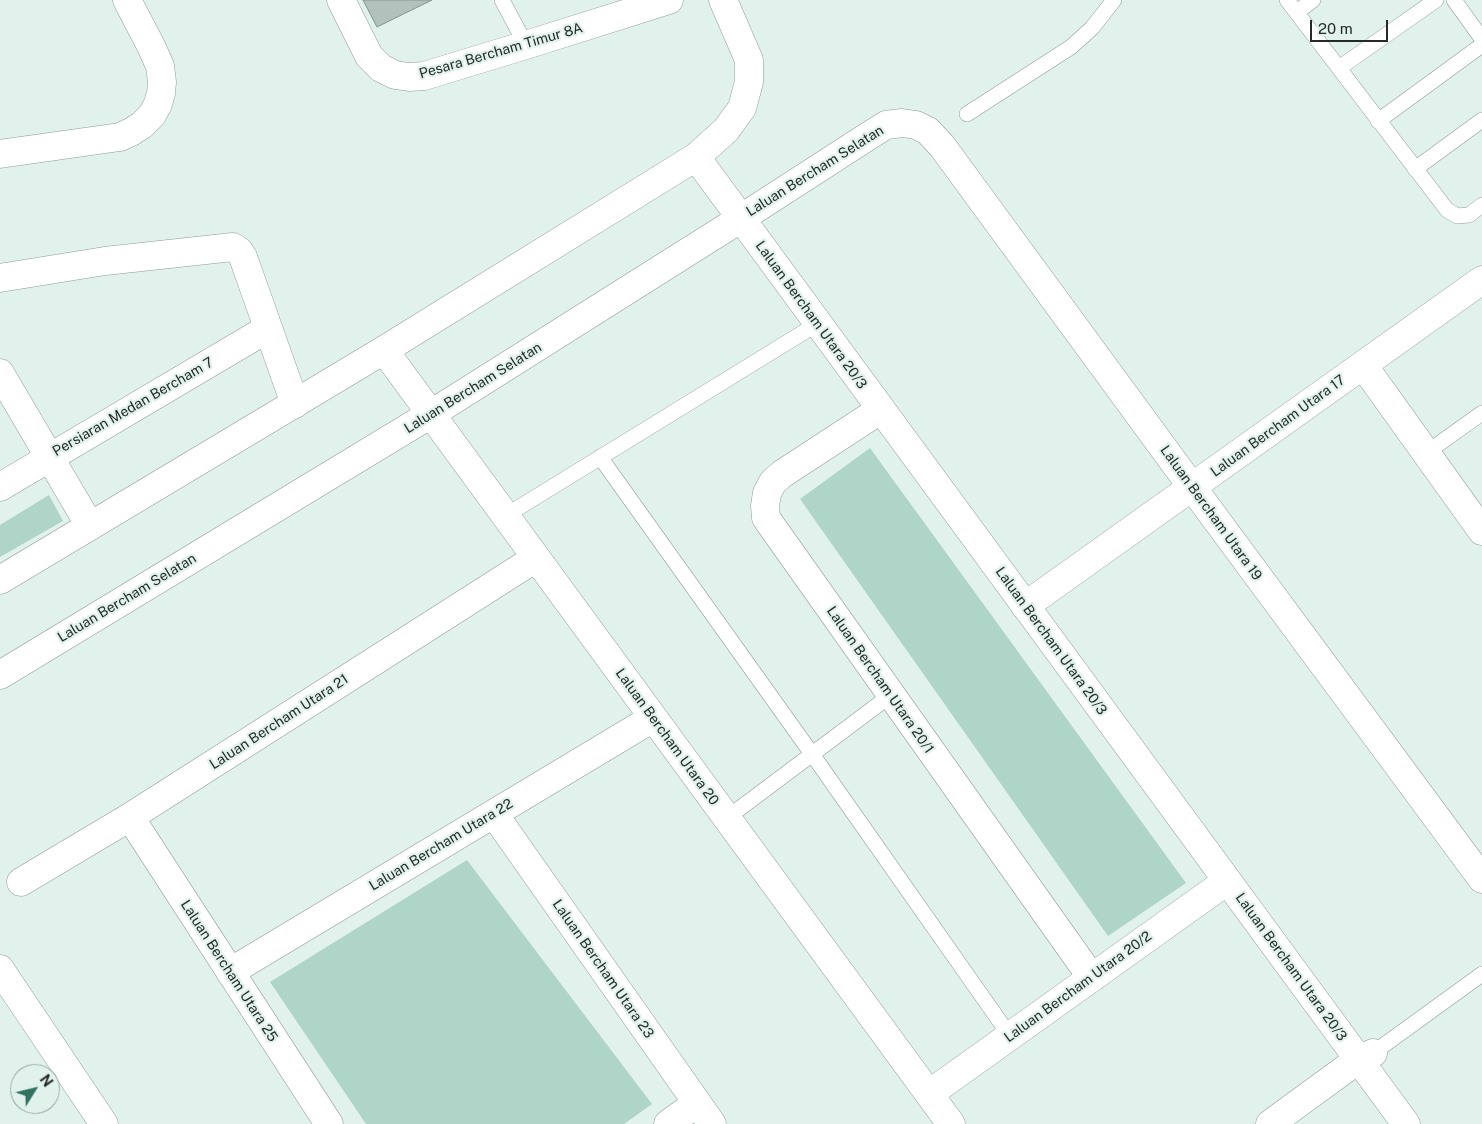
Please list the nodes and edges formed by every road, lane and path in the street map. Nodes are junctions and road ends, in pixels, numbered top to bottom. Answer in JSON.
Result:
{"nodes":[{"id":1,"x":127,"y":0,"type":"edge"},
{"id":2,"x":341,"y":0,"type":"edge"},
{"id":3,"x":502,"y":0,"type":"edge"},
{"id":4,"x":723,"y":0,"type":"edge"},
{"id":5,"x":1114,"y":0,"type":"edge"},
{"id":6,"x":1313,"y":0,"type":"edge"},
{"id":7,"x":1436,"y":0,"type":"edge"},
{"id":8,"x":1454,"y":0,"type":"edge"},
{"id":9,"x":654,"y":2,"type":"edge"},
{"id":10,"x":1292,"y":6,"type":"edge"},
{"id":11,"x":1482,"y":39,"type":"edge"},
{"id":12,"x":526,"y":45,"type":"junction"},
{"id":13,"x":1482,"y":45,"type":"edge"},
{"id":14,"x":1339,"y":68,"type":"junction"},
{"id":15,"x":967,"y":114,"type":"dead end"},
{"id":16,"x":1482,"y":120,"type":"edge"},
{"id":17,"x":1378,"y":121,"type":"junction"},
{"id":18,"x":942,"y":146,"type":"joint"},
{"id":19,"x":0,"y":154,"type":"edge"},
{"id":20,"x":696,"y":157,"type":"junction"},
{"id":21,"x":1415,"y":169,"type":"junction"},
{"id":22,"x":1482,"y":205,"type":"edge"},
{"id":23,"x":740,"y":219,"type":"junction"},
{"id":24,"x":0,"y":278,"type":"edge"},
{"id":25,"x":1482,"y":280,"type":"edge"},
{"id":26,"x":817,"y":324,"type":"junction"},
{"id":27,"x":267,"y":329,"type":"junction"},
{"id":28,"x":384,"y":350,"type":"junction"},
{"id":29,"x":1363,"y":366,"type":"junction"},
{"id":30,"x":0,"y":373,"type":"edge"},
{"id":31,"x":295,"y":404,"type":"junction"},
{"id":32,"x":880,"y":410,"type":"junction"},
{"id":33,"x":1482,"y":413,"type":"edge"},
{"id":34,"x":431,"y":414,"type":"junction"},
{"id":35,"x":1426,"y":453,"type":"junction"},
{"id":36,"x":49,"y":457,"type":"junction"},
{"id":37,"x":600,"y":457,"type":"junction"},
{"id":38,"x":0,"y":487,"type":"edge"},
{"id":39,"x":1192,"y":487,"type":"junction"},
{"id":40,"x":505,"y":516,"type":"junction"},
{"id":41,"x":90,"y":526,"type":"junction"},
{"id":42,"x":1482,"y":531,"type":"edge"},
{"id":43,"x":536,"y":558,"type":"junction"},
{"id":44,"x":0,"y":580,"type":"edge"},
{"id":45,"x":1025,"y":606,"type":"junction"},
{"id":46,"x":0,"y":675,"type":"edge"},
{"id":47,"x":891,"y":695,"type":"junction"},
{"id":48,"x":653,"y":718,"type":"junction"},
{"id":49,"x":812,"y":754,"type":"junction"},
{"id":50,"x":494,"y":814,"type":"junction"},
{"id":51,"x":130,"y":817,"type":"junction"},
{"id":52,"x":727,"y":818,"type":"junction"},
{"id":53,"x":1482,"y":879,"type":"edge"},
{"id":54,"x":1227,"y":881,"type":"junction"},
{"id":55,"x":21,"y":882,"type":"dead end"},
{"id":56,"x":0,"y":969,"type":"edge"},
{"id":57,"x":230,"y":972,"type":"junction"},
{"id":58,"x":1482,"y":974,"type":"edge"},
{"id":59,"x":1092,"y":978,"type":"junction"},
{"id":60,"x":1010,"y":1036,"type":"junction"},
{"id":61,"x":1366,"y":1056,"type":"junction"},
{"id":62,"x":930,"y":1094,"type":"junction"},
{"id":63,"x":704,"y":1114,"type":"edge"},
{"id":64,"x":104,"y":1124,"type":"edge"},
{"id":65,"x":330,"y":1124,"type":"edge"},
{"id":66,"x":668,"y":1124,"type":"edge"},
{"id":67,"x":951,"y":1124,"type":"edge"},
{"id":68,"x":1270,"y":1124,"type":"edge"},
{"id":69,"x":1406,"y":1124,"type":"edge"}],
"edges":[{"from":1,"to":19,"type":"street"},
{"from":2,"to":12,"type":"street","name":"Pesara Bercham Timur 8A"},
{"from":3,"to":12,"type":"lane"},
{"from":4,"to":20,"type":"street"},
{"from":5,"to":15,"type":"lane"},
{"from":6,"to":10,"type":"lane"},
{"from":7,"to":14,"type":"lane"},
{"from":8,"to":11,"type":"lane"},
{"from":9,"to":12,"type":"street","name":"Pesara Bercham Timur 8A"},
{"from":10,"to":14,"type":"lane"},
{"from":13,"to":17,"type":"lane"},
{"from":14,"to":17,"type":"lane"},
{"from":16,"to":21,"type":"lane"},
{"from":17,"to":21,"type":"lane"},
{"from":18,"to":23,"type":"street","name":"Laluan Bercham Selatan"},
{"from":18,"to":39,"type":"street","name":"Laluan Bercham Utara 19"},
{"from":20,"to":23,"type":"street","name":"Laluan Bercham Utara 20/3"},
{"from":20,"to":28,"type":"street"},
{"from":21,"to":22,"type":"lane"},
{"from":23,"to":26,"type":"street","name":"Laluan Bercham Utara 20/3"},
{"from":23,"to":34,"type":"street","name":"Laluan Bercham Selatan"},
{"from":24,"to":27,"type":"street"},
{"from":25,"to":29,"type":"street","name":"Laluan Bercham Utara 17"},
{"from":26,"to":32,"type":"street","name":"Laluan Bercham Utara 20/3"},
{"from":26,"to":37,"type":"lane"},
{"from":27,"to":31,"type":"street"},
{"from":27,"to":36,"type":"street","name":"Persiaran Medan Bercham 7"},
{"from":28,"to":31,"type":"street"},
{"from":28,"to":34,"type":"street","name":"Laluan Bercham Utara 20"},
{"from":29,"to":35,"type":"street"},
{"from":29,"to":39,"type":"street","name":"Laluan Bercham Utara 17"},
{"from":30,"to":36,"type":"street"},
{"from":31,"to":41,"type":"street"},
{"from":32,"to":45,"type":"street","name":"Laluan Bercham Utara 20/3"},
{"from":32,"to":47,"type":"street","name":"Laluan Bercham Utara 20/1"},
{"from":33,"to":35,"type":"lane"},
{"from":34,"to":40,"type":"street","name":"Laluan Bercham Utara 20"},
{"from":34,"to":46,"type":"street","name":"Laluan Bercham Selatan"},
{"from":35,"to":42,"type":"street"},
{"from":36,"to":38,"type":"street","name":"Persiaran Medan Bercham 7"},
{"from":36,"to":41,"type":"street"},
{"from":37,"to":40,"type":"lane"},
{"from":37,"to":49,"type":"lane"},
{"from":39,"to":45,"type":"street","name":"Laluan Bercham Utara 17"},
{"from":39,"to":53,"type":"street","name":"Laluan Bercham Utara 19"},
{"from":40,"to":43,"type":"street","name":"Laluan Bercham Utara 20"},
{"from":41,"to":44,"type":"street"},
{"from":43,"to":48,"type":"street","name":"Laluan Bercham Utara 20"},
{"from":43,"to":51,"type":"street","name":"Laluan Bercham Utara 21"},
{"from":45,"to":54,"type":"street","name":"Laluan Bercham Utara 20/3"},
{"from":47,"to":49,"type":"lane"},
{"from":47,"to":59,"type":"street","name":"Laluan Bercham Utara 20/1"},
{"from":48,"to":50,"type":"street","name":"Laluan Bercham Utara 22"},
{"from":48,"to":52,"type":"street","name":"Laluan Bercham Utara 20"},
{"from":49,"to":52,"type":"lane"},
{"from":49,"to":60,"type":"lane"},
{"from":50,"to":57,"type":"street","name":"Laluan Bercham Utara 22"},
{"from":50,"to":63,"type":"street","name":"Laluan Bercham Utara 23"},
{"from":51,"to":55,"type":"street","name":"Laluan Bercham Utara 21"},
{"from":51,"to":57,"type":"street","name":"Laluan Bercham Utara 25"},
{"from":52,"to":62,"type":"street","name":"Laluan Bercham Utara 20"},
{"from":54,"to":59,"type":"street","name":"Laluan Bercham Utara 20/2"},
{"from":54,"to":61,"type":"street","name":"Laluan Bercham Utara 20/3"},
{"from":56,"to":64,"type":"street"},
{"from":57,"to":65,"type":"street","name":"Laluan Bercham Utara 25"},
{"from":58,"to":61,"type":"lane"},
{"from":59,"to":60,"type":"street","name":"Laluan Bercham Utara 20/2"},
{"from":60,"to":62,"type":"street","name":"Laluan Bercham Utara 20/2"},
{"from":61,"to":68,"type":"street"},
{"from":61,"to":69,"type":"street","name":"Laluan Bercham Utara 20/3"},
{"from":62,"to":67,"type":"street","name":"Laluan Bercham Utara 20"},
{"from":63,"to":66,"type":"street"}]}
